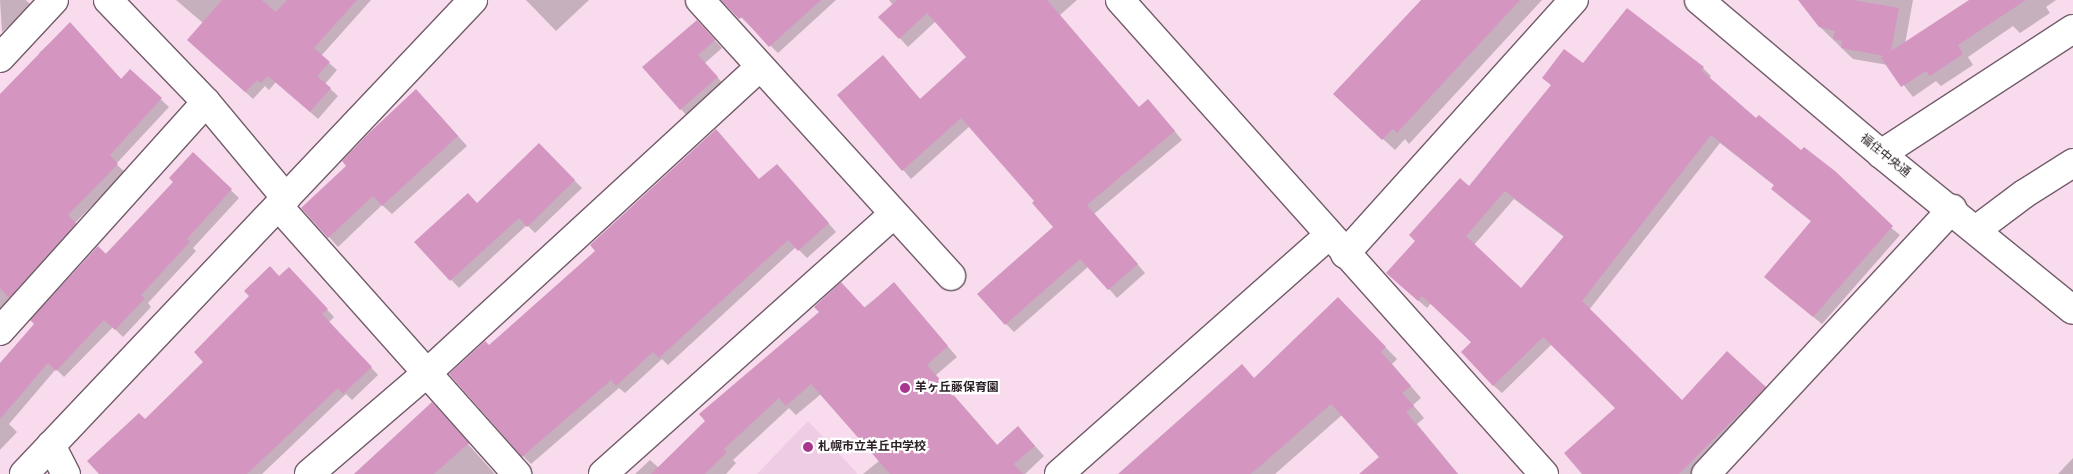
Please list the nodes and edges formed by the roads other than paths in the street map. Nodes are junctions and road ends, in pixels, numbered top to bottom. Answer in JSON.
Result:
{"nodes":[{"id":1,"x":54,"y":0,"type":"edge"},
{"id":2,"x":108,"y":0,"type":"edge"},
{"id":3,"x":472,"y":0,"type":"edge"},
{"id":4,"x":700,"y":0,"type":"edge"},
{"id":5,"x":1120,"y":0,"type":"edge"},
{"id":6,"x":1574,"y":0,"type":"edge"},
{"id":7,"x":1699,"y":0,"type":"edge"},
{"id":8,"x":2073,"y":29,"type":"edge"},
{"id":9,"x":0,"y":58,"type":"edge"},
{"id":10,"x":760,"y":67,"type":"junction"},
{"id":11,"x":206,"y":102,"type":"junction"},
{"id":12,"x":1881,"y":154,"type":"junction"},
{"id":13,"x":2073,"y":162,"type":"edge"},
{"id":14,"x":282,"y":202,"type":"junction"},
{"id":15,"x":1952,"y":209,"type":"junction"},
{"id":16,"x":893,"y":215,"type":"junction"},
{"id":17,"x":1976,"y":230,"type":"junction"},
{"id":18,"x":1337,"y":245,"type":"junction"},
{"id":19,"x":951,"y":276,"type":"dead end"},
{"id":20,"x":2073,"y":310,"type":"edge"},
{"id":21,"x":0,"y":331,"type":"edge"},
{"id":22,"x":427,"y":373,"type":"junction"},
{"id":23,"x":51,"y":445,"type":"junction"},
{"id":24,"x":24,"y":474,"type":"edge"},
{"id":25,"x":66,"y":474,"type":"edge"},
{"id":26,"x":309,"y":474,"type":"edge"},
{"id":27,"x":517,"y":474,"type":"edge"},
{"id":28,"x":603,"y":474,"type":"edge"},
{"id":29,"x":1059,"y":474,"type":"edge"},
{"id":30,"x":1544,"y":474,"type":"edge"},
{"id":31,"x":1706,"y":474,"type":"edge"}],
"edges":[{"from":1,"to":9,"type":"street"},
{"from":2,"to":11,"type":"street"},
{"from":3,"to":14,"type":"street"},
{"from":4,"to":10,"type":"street"},
{"from":5,"to":18,"type":"street"},
{"from":6,"to":18,"type":"street"},
{"from":7,"to":12,"type":"street","name":"福住中央通"},
{"from":8,"to":12,"type":"street"},
{"from":10,"to":16,"type":"street"},
{"from":10,"to":22,"type":"street"},
{"from":11,"to":14,"type":"street"},
{"from":11,"to":21,"type":"street"},
{"from":12,"to":15,"type":"street","name":"福住中央通"},
{"from":13,"to":17,"type":"street"},
{"from":14,"to":22,"type":"street"},
{"from":14,"to":23,"type":"street"},
{"from":15,"to":17,"type":"street","name":"福住中央通"},
{"from":15,"to":31,"type":"street"},
{"from":16,"to":19,"type":"street"},
{"from":16,"to":28,"type":"street"},
{"from":17,"to":20,"type":"street","name":"福住中央通"},
{"from":18,"to":29,"type":"street"},
{"from":18,"to":30,"type":"street"},
{"from":22,"to":26,"type":"street"},
{"from":22,"to":27,"type":"street"},
{"from":23,"to":24,"type":"street"},
{"from":23,"to":25,"type":"street"}]}
